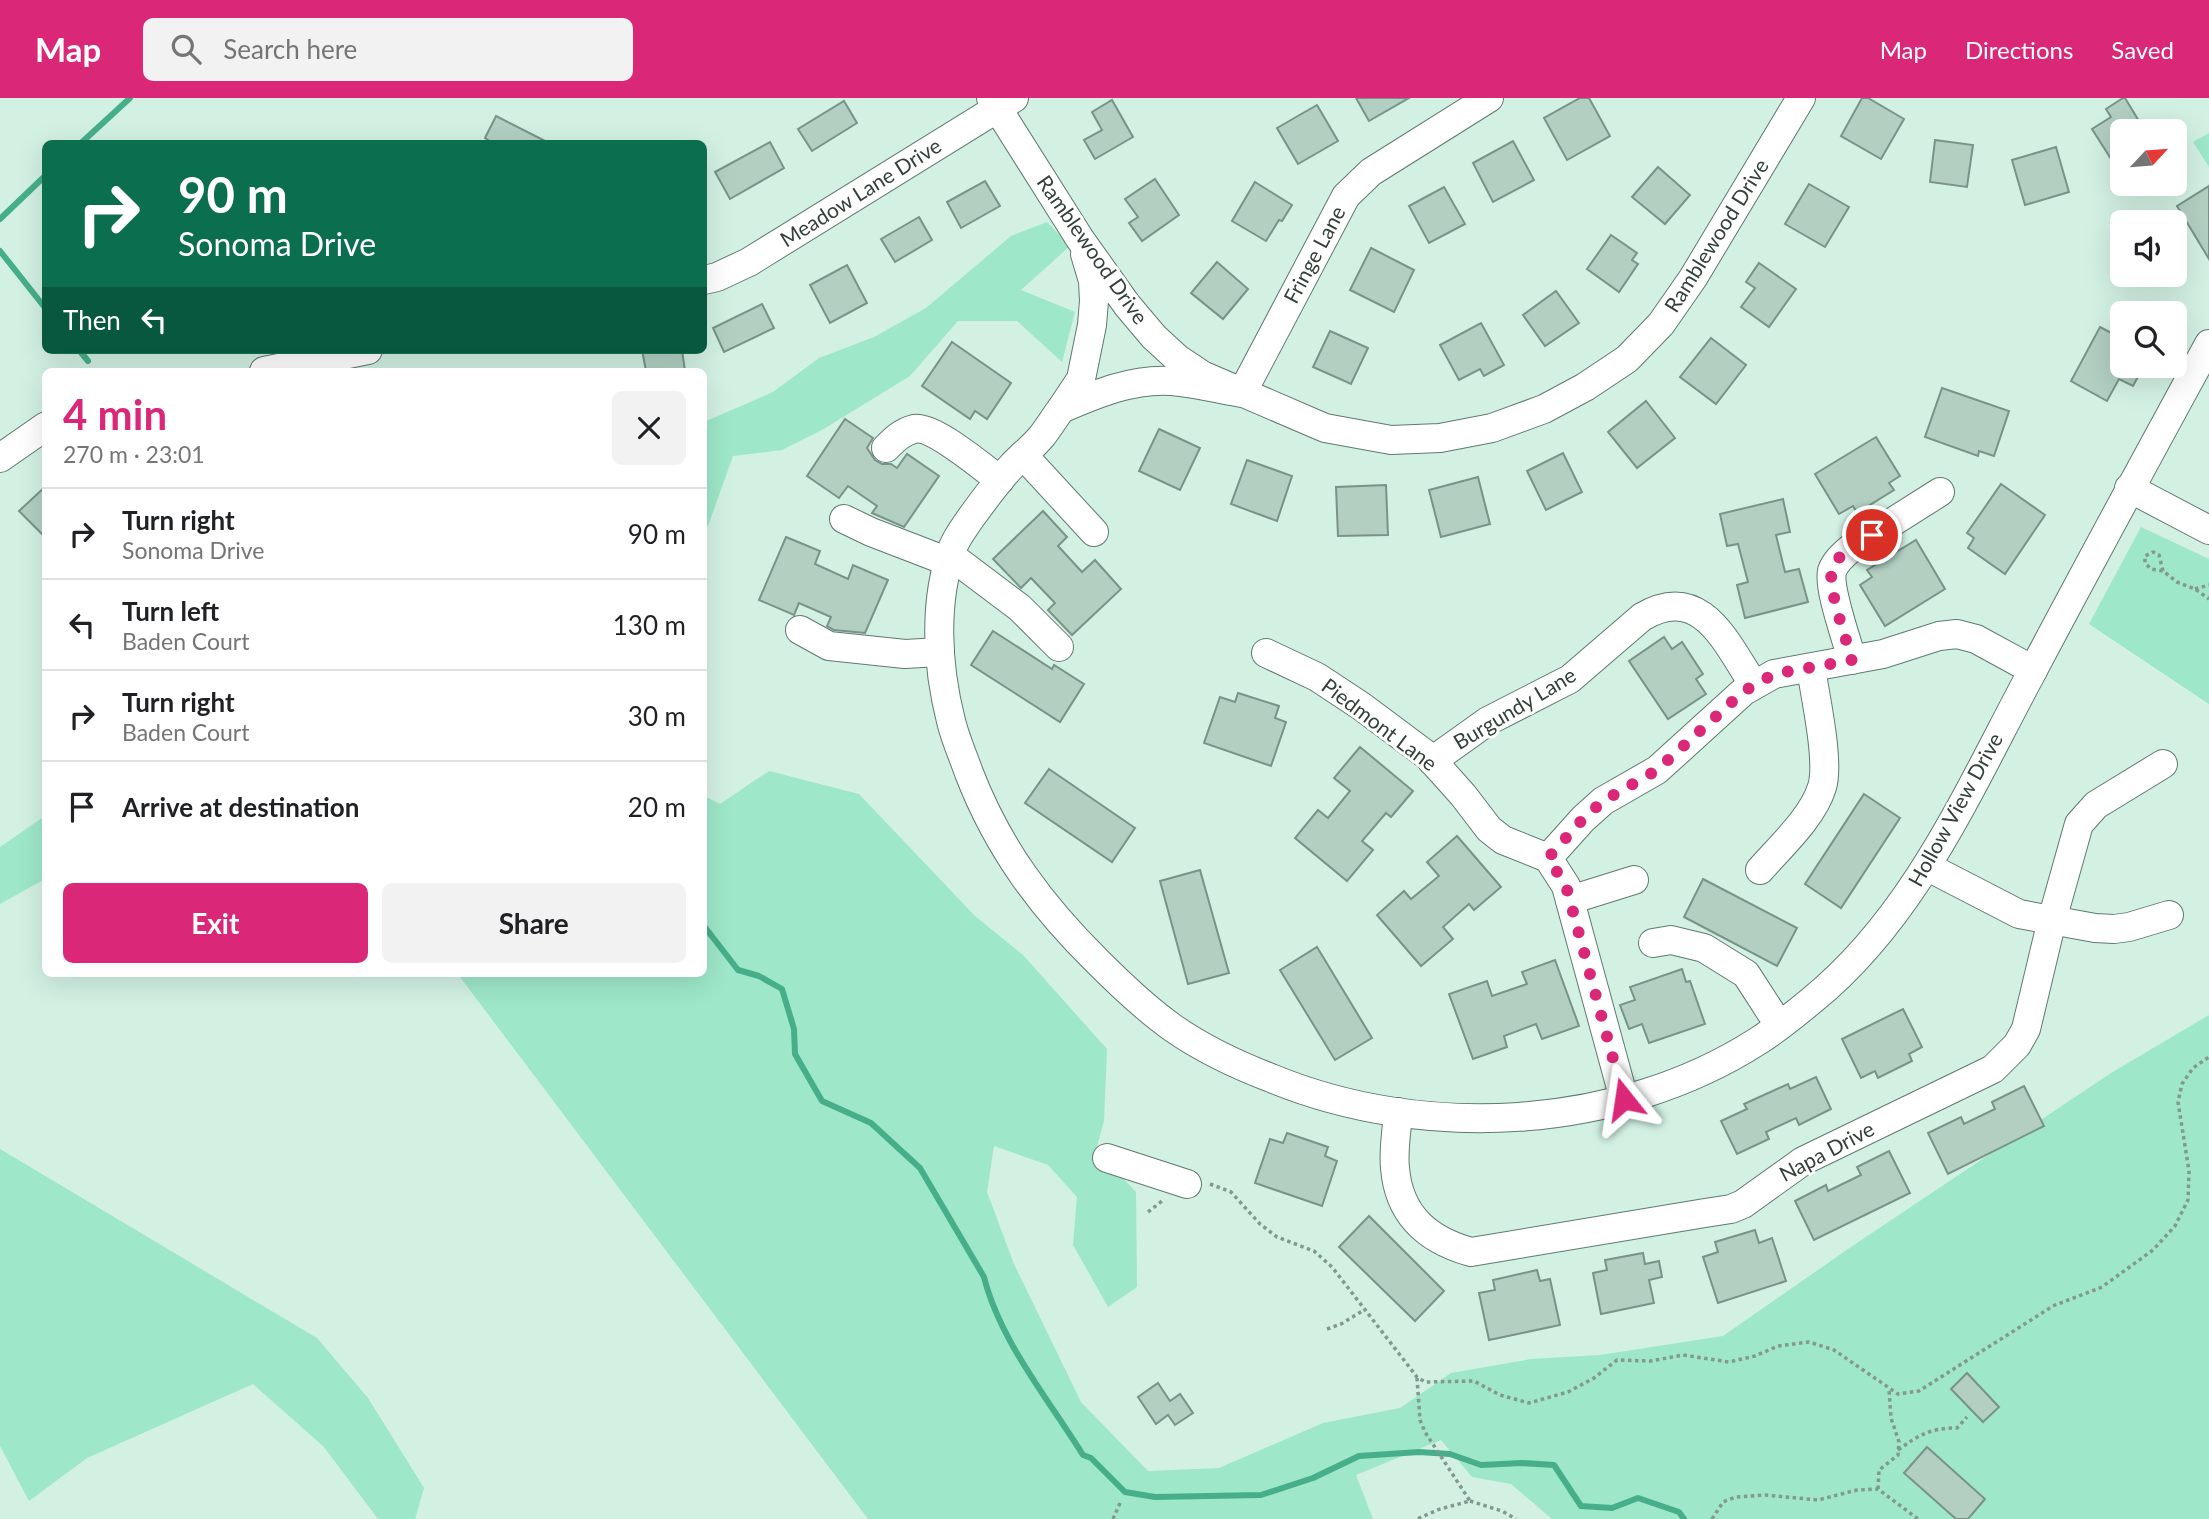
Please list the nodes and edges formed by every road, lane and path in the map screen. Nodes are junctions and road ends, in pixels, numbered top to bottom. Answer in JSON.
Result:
{"nodes":[{"id":1,"x":1489,"y":98,"type":"edge"},
{"id":2,"x":1801,"y":98,"type":"edge"},
{"id":3,"x":1001,"y":101,"type":"edge"},
{"id":4,"x":1080,"y":239,"type":"junction"},
{"id":5,"x":707,"y":280,"type":"edge"},
{"id":6,"x":2209,"y":344,"type":"edge"},
{"id":7,"x":349,"y":354,"type":"edge"},
{"id":8,"x":279,"y":368,"type":"edge"},
{"id":9,"x":1242,"y":393,"type":"junction"},
{"id":10,"x":1061,"y":408,"type":"junction"},
{"id":11,"x":42,"y":428,"type":"edge"},
{"id":12,"x":886,"y":447,"type":"dead end"},
{"id":13,"x":1023,"y":454,"type":"junction"},
{"id":14,"x":0,"y":458,"type":"edge"},
{"id":15,"x":1000,"y":480,"type":"junction"},
{"id":16,"x":2129,"y":488,"type":"junction"},
{"id":17,"x":1940,"y":492,"type":"dead end"},
{"id":18,"x":844,"y":519,"type":"dead end"},
{"id":19,"x":2209,"y":530,"type":"edge"},
{"id":20,"x":1094,"y":532,"type":"dead end"},
{"id":21,"x":950,"y":559,"type":"junction"},
{"id":22,"x":2164,"y":571,"type":"junction"},
{"id":23,"x":2209,"y":585,"type":"edge"},
{"id":24,"x":2195,"y":589,"type":"junction"},
{"id":25,"x":2209,"y":599,"type":"edge"},
{"id":26,"x":800,"y":630,"type":"dead end"},
{"id":27,"x":1059,"y":647,"type":"dead end"},
{"id":28,"x":940,"y":652,"type":"junction"},
{"id":29,"x":1266,"y":653,"type":"dead end"},
{"id":30,"x":1852,"y":660,"type":"junction"},
{"id":31,"x":1811,"y":667,"type":"junction"},
{"id":32,"x":2033,"y":670,"type":"junction"},
{"id":33,"x":1754,"y":685,"type":"junction"},
{"id":34,"x":1432,"y":761,"type":"junction"},
{"id":35,"x":2163,"y":764,"type":"dead end"},
{"id":36,"x":1548,"y":858,"type":"junction"},
{"id":37,"x":1928,"y":867,"type":"junction"},
{"id":38,"x":1760,"y":870,"type":"dead end"},
{"id":39,"x":1634,"y":880,"type":"dead end"},
{"id":40,"x":1570,"y":900,"type":"junction"},
{"id":41,"x":2169,"y":915,"type":"dead end"},
{"id":42,"x":2052,"y":920,"type":"junction"},
{"id":43,"x":1653,"y":943,"type":"dead end"},
{"id":44,"x":1779,"y":1026,"type":"junction"},
{"id":45,"x":2209,"y":1057,"type":"edge"},
{"id":46,"x":1624,"y":1099,"type":"junction"},
{"id":47,"x":1398,"y":1112,"type":"junction"},
{"id":48,"x":1107,"y":1158,"type":"dead end"},
{"id":49,"x":1188,"y":1184,"type":"junction"},
{"id":50,"x":1149,"y":1212,"type":"dead end"},
{"id":51,"x":1364,"y":1310,"type":"junction"},
{"id":52,"x":1327,"y":1329,"type":"dead end"},
{"id":53,"x":1417,"y":1377,"type":"junction"},
{"id":54,"x":1889,"y":1389,"type":"junction"},
{"id":55,"x":1968,"y":1418,"type":"dead end"},
{"id":56,"x":1898,"y":1450,"type":"junction"},
{"id":57,"x":1878,"y":1489,"type":"junction"},
{"id":58,"x":1470,"y":1501,"type":"junction"},
{"id":59,"x":1120,"y":1503,"type":"dead end"},
{"id":60,"x":1113,"y":1519,"type":"edge"},
{"id":61,"x":1417,"y":1519,"type":"edge"},
{"id":62,"x":1516,"y":1519,"type":"edge"},
{"id":63,"x":1712,"y":1519,"type":"edge"},
{"id":64,"x":1918,"y":1519,"type":"edge"}],
"edges":[{"from":1,"to":9,"type":"street","name":"Fringe Lane"},
{"from":2,"to":9,"type":"street","name":"Ramblewood Drive"},
{"from":3,"to":4,"type":"street","name":"Ramblewood Drive"},
{"from":3,"to":5,"type":"street","name":"Meadow Lane Drive"},
{"from":4,"to":9,"type":"street","name":"Ramblewood Drive"},
{"from":4,"to":10,"type":"street","name":"Hollow View Drive"},
{"from":6,"to":16,"type":"street","name":"Hollow View Drive"},
{"from":7,"to":8,"type":"street"},
{"from":9,"to":10,"type":"street"},
{"from":10,"to":13,"type":"street","name":"Hollow View Drive"},
{"from":11,"to":14,"type":"street"},
{"from":12,"to":15,"type":"street"},
{"from":13,"to":15,"type":"street","name":"Hollow View Drive"},
{"from":13,"to":20,"type":"street"},
{"from":15,"to":21,"type":"street","name":"Hollow View Drive"},
{"from":16,"to":19,"type":"street"},
{"from":16,"to":32,"type":"street","name":"Hollow View Drive"},
{"from":17,"to":30,"type":"street"},
{"from":18,"to":21,"type":"street"},
{"from":21,"to":27,"type":"street"},
{"from":21,"to":28,"type":"street","name":"Hollow View Drive"},
{"from":22,"to":22,"type":"path"},
{"from":22,"to":24,"type":"path"},
{"from":23,"to":24,"type":"path"},
{"from":24,"to":25,"type":"path"},
{"from":26,"to":28,"type":"street"},
{"from":28,"to":47,"type":"street","name":"Hollow View Drive"},
{"from":29,"to":34,"type":"street","name":"Piedmont Lane"},
{"from":30,"to":31,"type":"street"},
{"from":30,"to":32,"type":"street"},
{"from":31,"to":33,"type":"street"},
{"from":31,"to":38,"type":"street"},
{"from":32,"to":37,"type":"street","name":"Hollow View Drive"},
{"from":33,"to":34,"type":"street","name":"Burgundy Lane"},
{"from":33,"to":36,"type":"street"},
{"from":34,"to":36,"type":"street","name":"Piedmont Lane"},
{"from":35,"to":42,"type":"street","name":"Napa Drive"},
{"from":36,"to":40,"type":"street"},
{"from":37,"to":42,"type":"street"},
{"from":37,"to":44,"type":"street","name":"Hollow View Drive"},
{"from":39,"to":40,"type":"street"},
{"from":40,"to":46,"type":"street"},
{"from":41,"to":42,"type":"street"},
{"from":42,"to":47,"type":"street","name":"Napa Drive"},
{"from":43,"to":44,"type":"street"},
{"from":44,"to":46,"type":"street","name":"Hollow View Drive"},
{"from":45,"to":54,"type":"path"},
{"from":46,"to":47,"type":"street","name":"Hollow View Drive"},
{"from":48,"to":49,"type":"street"},
{"from":49,"to":50,"type":"path"},
{"from":49,"to":51,"type":"path"},
{"from":51,"to":52,"type":"path"},
{"from":51,"to":53,"type":"path"},
{"from":53,"to":54,"type":"path"},
{"from":53,"to":58,"type":"path"},
{"from":54,"to":56,"type":"path"},
{"from":55,"to":56,"type":"path"},
{"from":56,"to":57,"type":"path"},
{"from":57,"to":63,"type":"path"},
{"from":57,"to":64,"type":"path"},
{"from":58,"to":61,"type":"path"},
{"from":58,"to":62,"type":"path"},
{"from":59,"to":60,"type":"path"}]}
